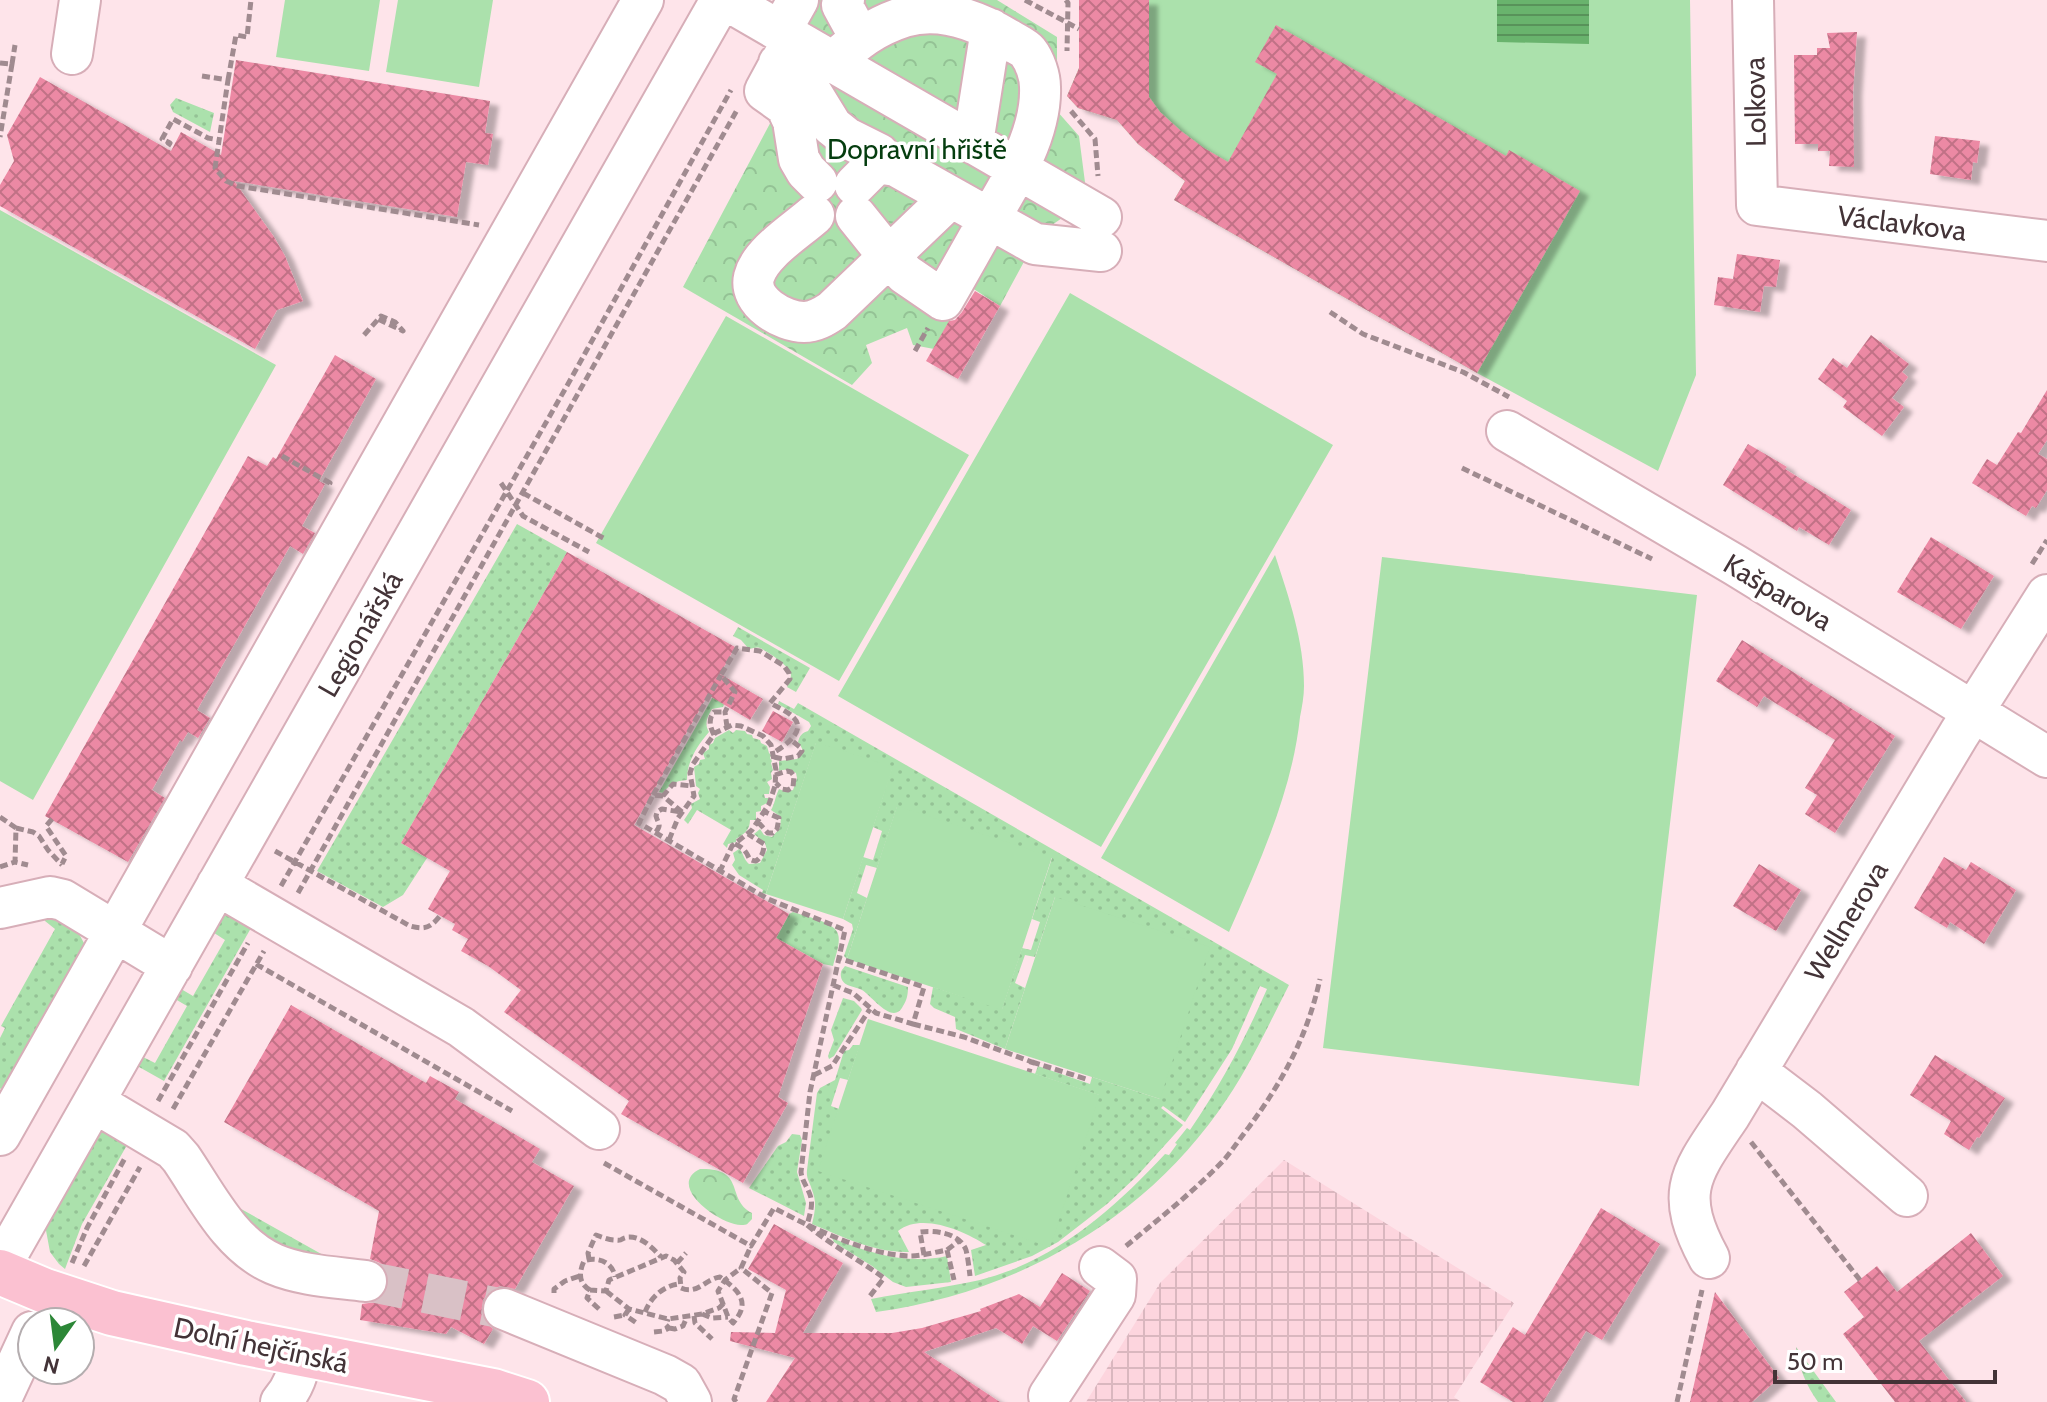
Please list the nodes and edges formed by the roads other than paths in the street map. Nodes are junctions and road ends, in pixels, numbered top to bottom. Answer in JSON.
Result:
{"nodes":[{"id":1,"x":80,"y":0,"type":"edge"},
{"id":2,"x":643,"y":0,"type":"edge"},
{"id":3,"x":723,"y":0,"type":"edge"},
{"id":4,"x":844,"y":0,"type":"edge"},
{"id":5,"x":1753,"y":0,"type":"edge"},
{"id":6,"x":938,"y":7,"type":"edge"},
{"id":7,"x":991,"y":29,"type":"junction"},
{"id":8,"x":788,"y":33,"type":"edge"},
{"id":9,"x":846,"y":50,"type":"junction"},
{"id":10,"x":72,"y":54,"type":"dead end"},
{"id":11,"x":907,"y":105,"type":"junction"},
{"id":12,"x":973,"y":143,"type":"junction"},
{"id":13,"x":1017,"y":168,"type":"junction"},
{"id":14,"x":850,"y":186,"type":"junction"},
{"id":15,"x":950,"y":198,"type":"junction"},
{"id":16,"x":1757,"y":205,"type":"joint"},
{"id":17,"x":990,"y":219,"type":"junction"},
{"id":18,"x":2047,"y":241,"type":"edge"},
{"id":19,"x":889,"y":257,"type":"junction"},
{"id":20,"x":431,"y":374,"type":"junction"},
{"id":21,"x":489,"y":408,"type":"junction"},
{"id":22,"x":1507,"y":431,"type":"dead end"},
{"id":23,"x":2047,"y":595,"type":"edge"},
{"id":24,"x":1972,"y":712,"type":"junction"},
{"id":25,"x":2047,"y":757,"type":"edge"},
{"id":26,"x":217,"y":885,"type":"junction"},
{"id":27,"x":0,"y":908,"type":"edge"},
{"id":28,"x":116,"y":930,"type":"junction"},
{"id":29,"x":172,"y":966,"type":"junction"},
{"id":30,"x":1756,"y":1071,"type":"junction"},
{"id":31,"x":94,"y":1102,"type":"junction"},
{"id":32,"x":599,"y":1129,"type":"dead end"},
{"id":33,"x":0,"y":1135,"type":"edge"},
{"id":34,"x":1907,"y":1196,"type":"dead end"},
{"id":35,"x":1709,"y":1258,"type":"road end"},
{"id":36,"x":1100,"y":1267,"type":"road end"},
{"id":37,"x":0,"y":1270,"type":"edge"},
{"id":38,"x":366,"y":1281,"type":"tunnel mouth"},
{"id":39,"x":50,"y":1295,"type":"edge"},
{"id":40,"x":504,"y":1309,"type":"tunnel mouth"},
{"id":41,"x":302,"y":1354,"type":"junction"},
{"id":42,"x":16,"y":1366,"type":"edge"},
{"id":43,"x":1049,"y":1396,"type":"dead end"},
{"id":44,"x":0,"y":1401,"type":"edge"},
{"id":45,"x":281,"y":1402,"type":"edge"},
{"id":46,"x":527,"y":1402,"type":"edge"},
{"id":47,"x":691,"y":1402,"type":"edge"}],
"edges":[{"from":1,"to":10,"type":"street"},
{"from":2,"to":20,"type":"street"},
{"from":3,"to":8,"type":"street"},
{"from":3,"to":21,"type":"street","name":"Legionářská"},
{"from":4,"to":9,"type":"street"},
{"from":5,"to":16,"type":"street","name":"Lolkova"},
{"from":6,"to":7,"type":"street"},
{"from":6,"to":9,"type":"street"},
{"from":7,"to":12,"type":"street"},
{"from":7,"to":13,"type":"street"},
{"from":8,"to":9,"type":"street"},
{"from":8,"to":14,"type":"street"},
{"from":8,"to":14,"type":"street"},
{"from":9,"to":11,"type":"street"},
{"from":11,"to":12,"type":"street"},
{"from":11,"to":14,"type":"street"},
{"from":12,"to":13,"type":"street"},
{"from":13,"to":17,"type":"street"},
{"from":13,"to":17,"type":"street"},
{"from":14,"to":15,"type":"street"},
{"from":14,"to":19,"type":"street"},
{"from":14,"to":19,"type":"street"},
{"from":15,"to":17,"type":"street"},
{"from":15,"to":19,"type":"street"},
{"from":16,"to":18,"type":"street","name":"Václavkova"},
{"from":17,"to":19,"type":"street"},
{"from":20,"to":21,"type":"street"},
{"from":20,"to":28,"type":"street"},
{"from":21,"to":26,"type":"street","name":"Legionářská"},
{"from":22,"to":24,"type":"street","name":"Kašparova"},
{"from":23,"to":24,"type":"street","name":"Wellnerova"},
{"from":24,"to":25,"type":"street","name":"Kašparova"},
{"from":24,"to":30,"type":"street","name":"Wellnerova"},
{"from":26,"to":29,"type":"street","name":"Legionářská"},
{"from":26,"to":32,"type":"street"},
{"from":27,"to":28,"type":"street"},
{"from":28,"to":29,"type":"street"},
{"from":28,"to":33,"type":"street"},
{"from":29,"to":31,"type":"street","name":"Legionářská"},
{"from":30,"to":34,"type":"street"},
{"from":30,"to":35,"type":"street","name":"Wellnerova"},
{"from":31,"to":37,"type":"street","name":"Legionářská"},
{"from":31,"to":38,"type":"street"},
{"from":36,"to":43,"type":"street"},
{"from":37,"to":39,"type":"main road","name":"Dolní hejčínská"},
{"from":39,"to":41,"type":"main road","name":"Dolní hejčínská"},
{"from":40,"to":47,"type":"street"},
{"from":41,"to":45,"type":"street"},
{"from":41,"to":46,"type":"main road","name":"Dolní hejčínská"},
{"from":42,"to":44,"type":"street"}]}
